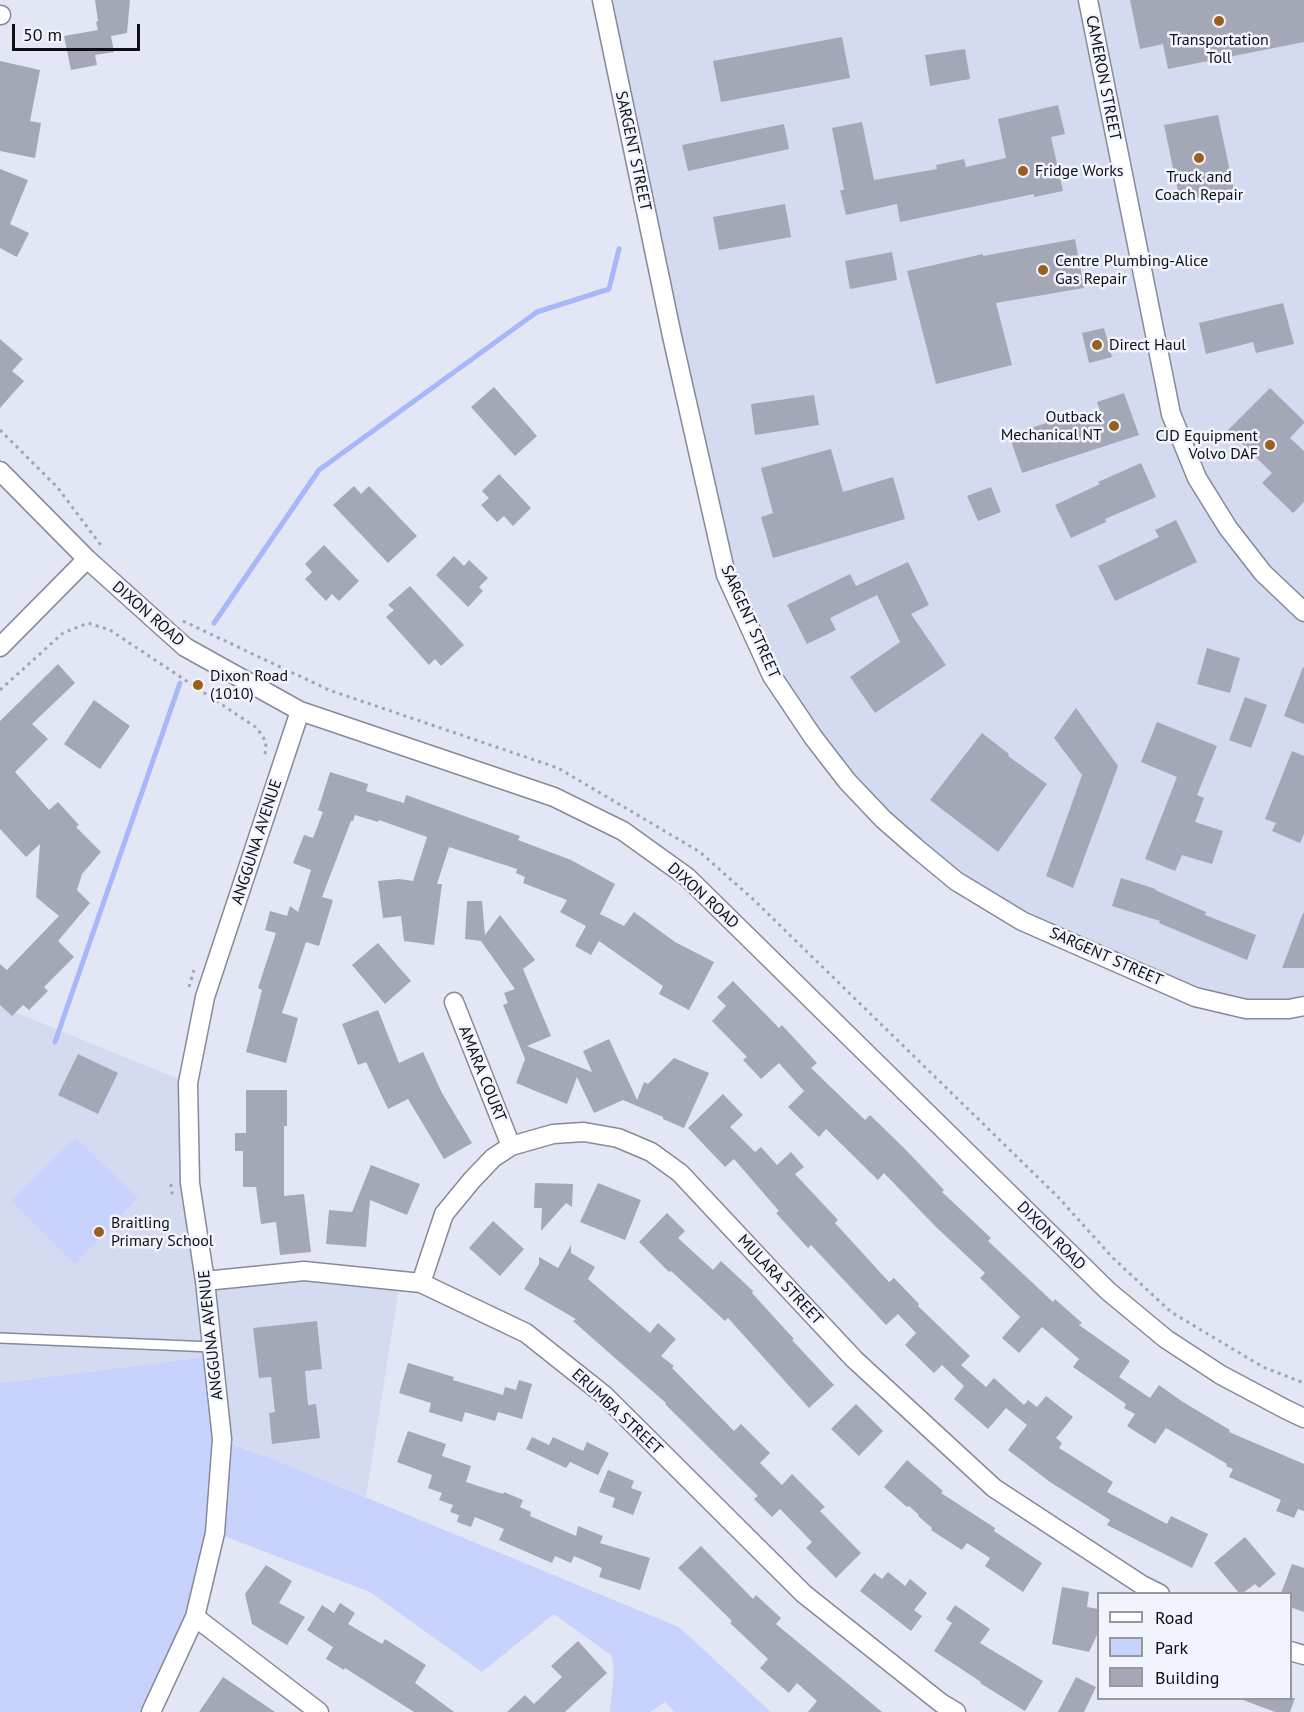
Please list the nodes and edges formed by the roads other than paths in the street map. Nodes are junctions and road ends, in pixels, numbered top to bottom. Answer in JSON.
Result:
{"nodes":[{"id":1,"x":602,"y":0,"type":"edge"},
{"id":2,"x":1088,"y":0,"type":"edge"},
{"id":3,"x":0,"y":471,"type":"edge"},
{"id":4,"x":87,"y":559,"type":"junction"},
{"id":5,"x":1304,"y":612,"type":"edge"},
{"id":6,"x":0,"y":647,"type":"edge"},
{"id":7,"x":300,"y":711,"type":"junction"},
{"id":8,"x":454,"y":1002,"type":"dead end"},
{"id":9,"x":1304,"y":1006,"type":"edge"},
{"id":10,"x":511,"y":1146,"type":"junction"},
{"id":11,"x":205,"y":1281,"type":"junction"},
{"id":12,"x":421,"y":1283,"type":"junction"},
{"id":13,"x":0,"y":1338,"type":"edge"},
{"id":14,"x":212,"y":1347,"type":"junction"},
{"id":15,"x":1304,"y":1418,"type":"edge"},
{"id":16,"x":1158,"y":1592,"type":"edge"},
{"id":17,"x":195,"y":1617,"type":"junction"},
{"id":18,"x":151,"y":1712,"type":"edge"},
{"id":19,"x":319,"y":1712,"type":"edge"},
{"id":20,"x":956,"y":1712,"type":"edge"}],
"edges":[{"from":1,"to":9,"type":"street","name":"SARGENT STREET"},
{"from":2,"to":5,"type":"street","name":"CAMERON STREET"},
{"from":3,"to":4,"type":"street","name":"DIXON ROAD"},
{"from":4,"to":6,"type":"street"},
{"from":4,"to":7,"type":"street","name":"DIXON ROAD"},
{"from":7,"to":11,"type":"street","name":"ANGGUNA AVENUE"},
{"from":7,"to":15,"type":"street","name":"DIXON ROAD"},
{"from":8,"to":10,"type":"street","name":"AMARA COURT"},
{"from":10,"to":12,"type":"street","name":"MULARA STREET"},
{"from":10,"to":16,"type":"street","name":"MULARA STREET"},
{"from":11,"to":12,"type":"street","name":"ERUMBA STREET"},
{"from":11,"to":14,"type":"street","name":"ANGGUNA AVENUE"},
{"from":12,"to":20,"type":"street","name":"ERUMBA STREET"},
{"from":13,"to":14,"type":"lane"},
{"from":14,"to":17,"type":"street","name":"ANGGUNA AVENUE"},
{"from":17,"to":18,"type":"street","name":"ANGGUNA AVENUE"},
{"from":17,"to":19,"type":"street"}]}
